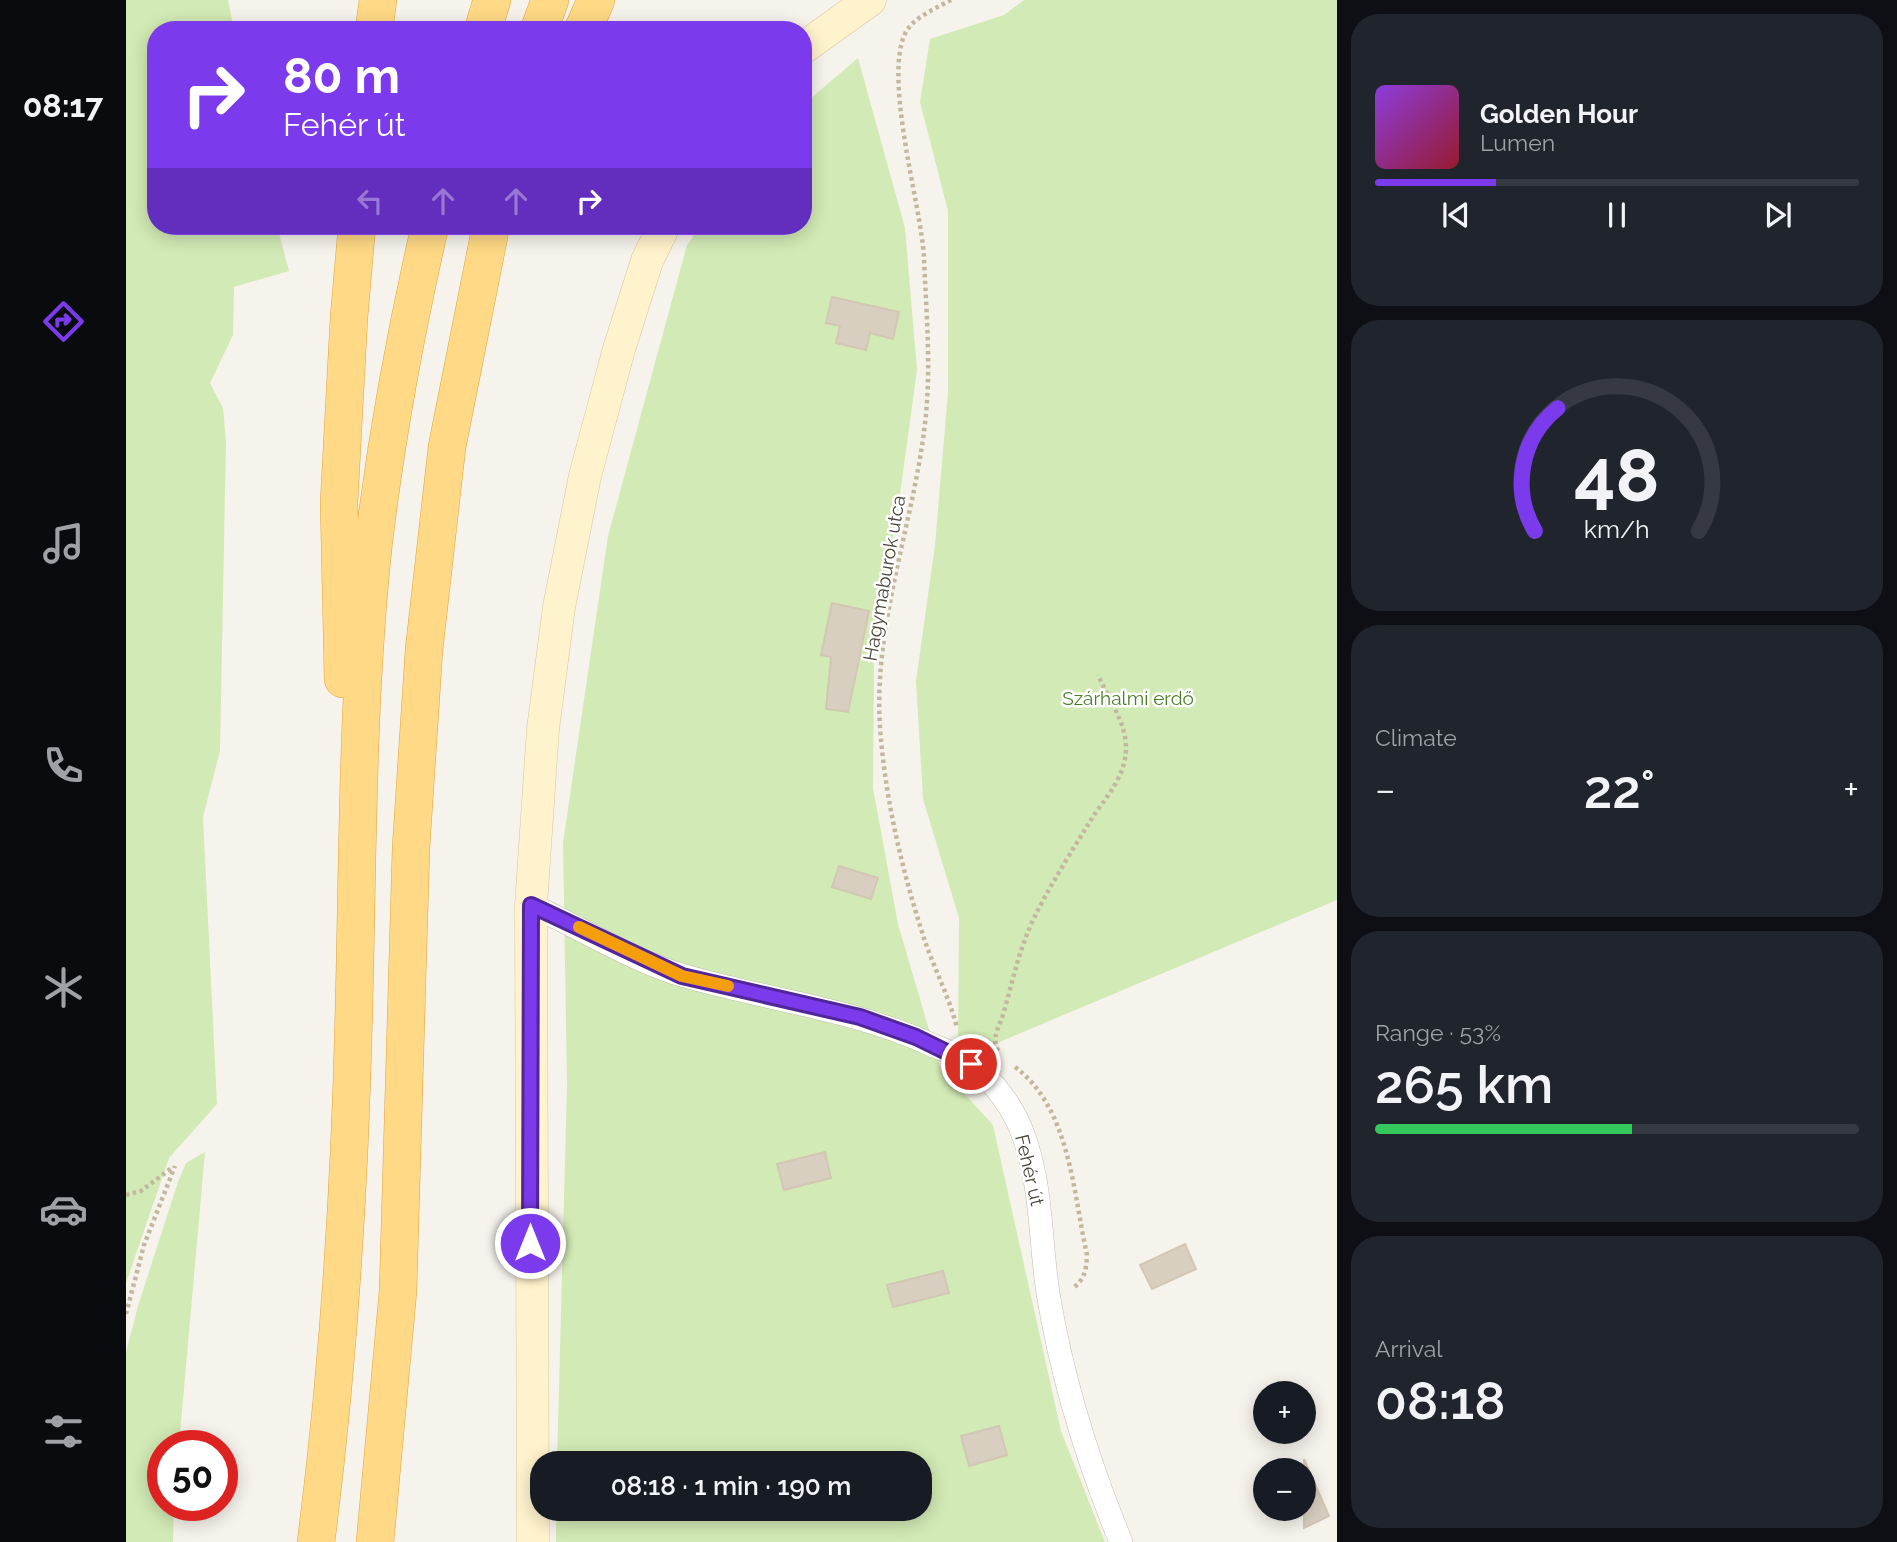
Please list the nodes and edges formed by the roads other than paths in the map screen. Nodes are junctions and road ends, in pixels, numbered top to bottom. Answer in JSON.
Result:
{"nodes":[{"id":1,"x":378,"y":0,"type":"edge"},
{"id":2,"x":492,"y":0,"type":"edge"},
{"id":3,"x":550,"y":0,"type":"edge"},
{"id":4,"x":596,"y":0,"type":"edge"},
{"id":5,"x":870,"y":0,"type":"edge"},
{"id":6,"x":375,"y":21,"type":"edge"},
{"id":7,"x":486,"y":21,"type":"edge"},
{"id":8,"x":543,"y":21,"type":"edge"},
{"id":9,"x":587,"y":21,"type":"edge"},
{"id":10,"x":812,"y":42,"type":"edge"},
{"id":11,"x":356,"y":235,"type":"edge"},
{"id":12,"x":428,"y":235,"type":"edge"},
{"id":13,"x":489,"y":235,"type":"edge"},
{"id":14,"x":502,"y":235,"type":"edge"},
{"id":15,"x":660,"y":235,"type":"edge"},
{"id":16,"x":479,"y":293,"type":"junction"},
{"id":17,"x":357,"y":825,"type":"junction"},
{"id":18,"x":531,"y":905,"type":"junction"},
{"id":19,"x":316,"y":1542,"type":"edge"},
{"id":20,"x":375,"y":1542,"type":"edge"},
{"id":21,"x":533,"y":1542,"type":"edge"},
{"id":22,"x":1121,"y":1542,"type":"edge"}],
"edges":[{"from":1,"to":6,"type":"highway"},
{"from":2,"to":7,"type":"highway"},
{"from":3,"to":8,"type":"highway"},
{"from":4,"to":9,"type":"highway"},
{"from":5,"to":10,"type":"main road"},
{"from":11,"to":17,"type":"highway"},
{"from":12,"to":17,"type":"highway"},
{"from":13,"to":16,"type":"highway"},
{"from":14,"to":16,"type":"highway"},
{"from":15,"to":18,"type":"main road"},
{"from":16,"to":20,"type":"highway"},
{"from":17,"to":19,"type":"highway"},
{"from":18,"to":21,"type":"main road"},
{"from":18,"to":22,"type":"street","name":"Fehér út"}]}
